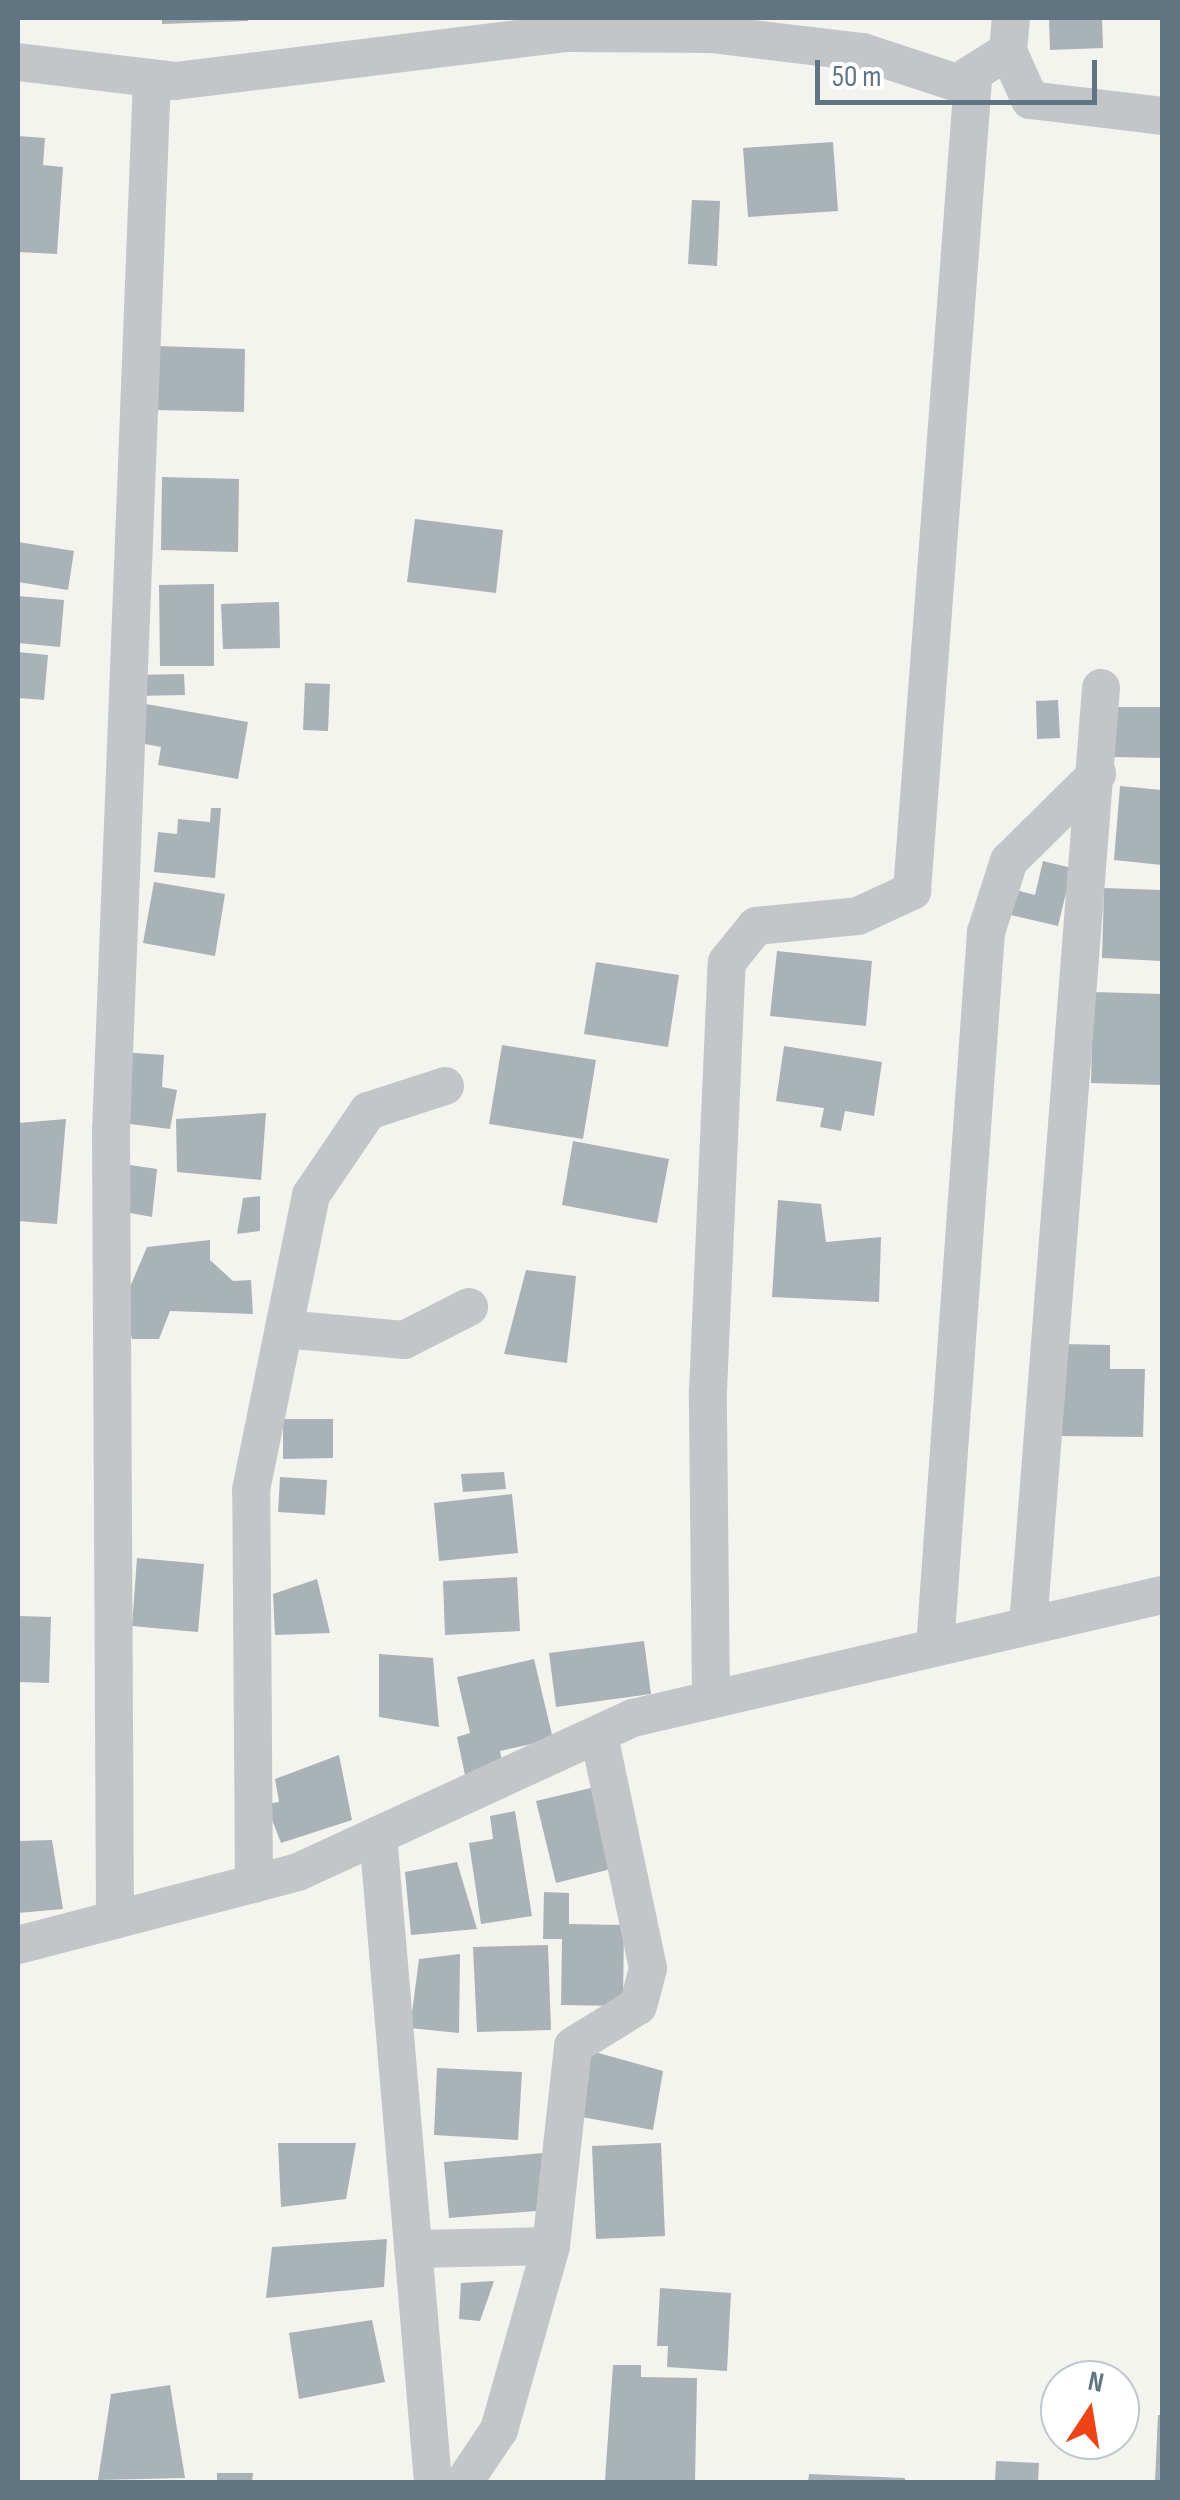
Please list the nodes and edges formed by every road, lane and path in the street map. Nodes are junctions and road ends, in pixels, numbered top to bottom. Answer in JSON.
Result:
{"nodes":[{"id":1,"x":1010,"y":34,"type":"edge"},
{"id":2,"x":18,"y":62,"type":"edge"},
{"id":3,"x":152,"y":79,"type":"junction"},
{"id":4,"x":972,"y":79,"type":"junction"},
{"id":5,"x":1162,"y":116,"type":"edge"},
{"id":6,"x":1101,"y":688,"type":"dead end"},
{"id":7,"x":1097,"y":774,"type":"junction"},
{"id":8,"x":445,"y":1086,"type":"dead end"},
{"id":9,"x":469,"y":1307,"type":"dead end"},
{"id":10,"x":284,"y":1329,"type":"junction"},
{"id":11,"x":1162,"y":1595,"type":"edge"},
{"id":12,"x":1028,"y":1626,"type":"junction"},
{"id":13,"x":935,"y":1647,"type":"junction"},
{"id":14,"x":711,"y":1699,"type":"junction"},
{"id":15,"x":599,"y":1736,"type":"junction"},
{"id":16,"x":378,"y":1836,"type":"junction"},
{"id":17,"x":254,"y":1884,"type":"junction"},
{"id":18,"x":114,"y":1920,"type":"junction"},
{"id":19,"x":18,"y":1945,"type":"edge"},
{"id":20,"x":551,"y":2246,"type":"junction"},
{"id":21,"x":413,"y":2250,"type":"junction"},
{"id":22,"x":433,"y":2482,"type":"edge"},
{"id":23,"x":464,"y":2482,"type":"edge"}],
"edges":[{"from":1,"to":4,"type":"street"},
{"from":1,"to":5,"type":"street"},
{"from":2,"to":3,"type":"street"},
{"from":3,"to":4,"type":"street"},
{"from":3,"to":18,"type":"street"},
{"from":4,"to":14,"type":"street"},
{"from":6,"to":7,"type":"street"},
{"from":7,"to":12,"type":"street"},
{"from":7,"to":13,"type":"street"},
{"from":8,"to":10,"type":"street"},
{"from":9,"to":10,"type":"street"},
{"from":10,"to":17,"type":"street"},
{"from":11,"to":12,"type":"street"},
{"from":12,"to":13,"type":"street"},
{"from":13,"to":14,"type":"street"},
{"from":14,"to":15,"type":"street"},
{"from":15,"to":16,"type":"street"},
{"from":15,"to":20,"type":"street"},
{"from":16,"to":17,"type":"street"},
{"from":16,"to":21,"type":"street"},
{"from":17,"to":18,"type":"street"},
{"from":18,"to":19,"type":"street"},
{"from":20,"to":21,"type":"street"},
{"from":20,"to":23,"type":"street"},
{"from":21,"to":22,"type":"street"}]}
